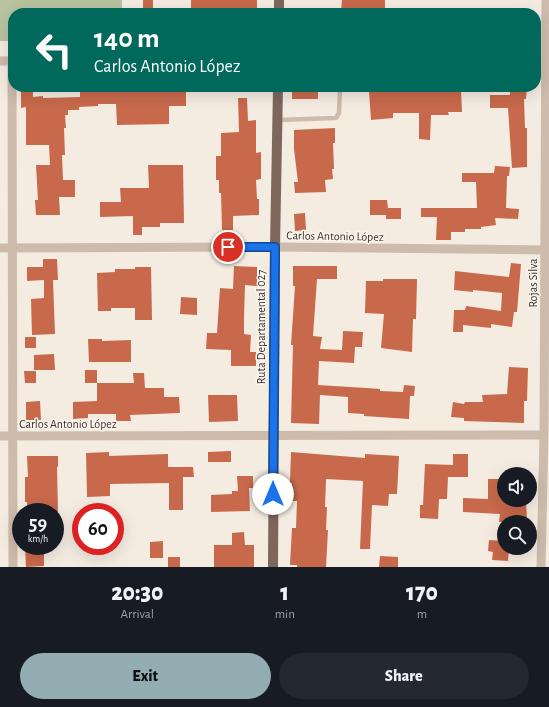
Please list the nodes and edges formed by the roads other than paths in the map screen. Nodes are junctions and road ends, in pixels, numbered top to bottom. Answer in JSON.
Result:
{"nodes":[{"id":1,"x":546,"y":0,"type":"edge"},
{"id":2,"x":543,"y":61,"type":"edge"},
{"id":3,"x":12,"y":92,"type":"edge"},
{"id":4,"x":278,"y":92,"type":"edge"},
{"id":5,"x":340,"y":92,"type":"edge"},
{"id":6,"x":278,"y":120,"type":"junction"},
{"id":7,"x":13,"y":247,"type":"junction"},
{"id":8,"x":275,"y":247,"type":"junction"},
{"id":9,"x":0,"y":248,"type":"edge"},
{"id":10,"x":547,"y":250,"type":"edge"},
{"id":11,"x":274,"y":435,"type":"junction"},
{"id":12,"x":544,"y":435,"type":"junction"},
{"id":13,"x":0,"y":436,"type":"edge"},
{"id":14,"x":13,"y":436,"type":"junction"},
{"id":15,"x":13,"y":567,"type":"edge"},
{"id":16,"x":273,"y":567,"type":"edge"},
{"id":17,"x":541,"y":567,"type":"edge"}],
"edges":[{"from":1,"to":2,"type":"street","name":"Rojas Silva"},
{"from":2,"to":10,"type":"street","name":"Rojas Silva"},
{"from":3,"to":7,"type":"street"},
{"from":4,"to":6,"type":"main road","name":"Ruta Departamental 027"},
{"from":5,"to":6,"type":"lane"},
{"from":6,"to":8,"type":"main road","name":"Ruta Departamental 027"},
{"from":7,"to":8,"type":"street","name":"Carlos Antonio López"},
{"from":7,"to":9,"type":"street","name":"Carlos Antonio López"},
{"from":7,"to":14,"type":"street"},
{"from":8,"to":10,"type":"street","name":"Carlos Antonio López"},
{"from":8,"to":11,"type":"main road","name":"Ruta Departamental 027"},
{"from":10,"to":12,"type":"street","name":"Rojas Silva"},
{"from":11,"to":12,"type":"street","name":"Carlos Antonio López"},
{"from":11,"to":14,"type":"street","name":"Carlos Antonio López"},
{"from":11,"to":16,"type":"main road","name":"Ruta Departamental 027"},
{"from":12,"to":17,"type":"street","name":"Rojas Silva"},
{"from":13,"to":14,"type":"street","name":"Carlos Antonio López"},
{"from":14,"to":15,"type":"street"}]}
